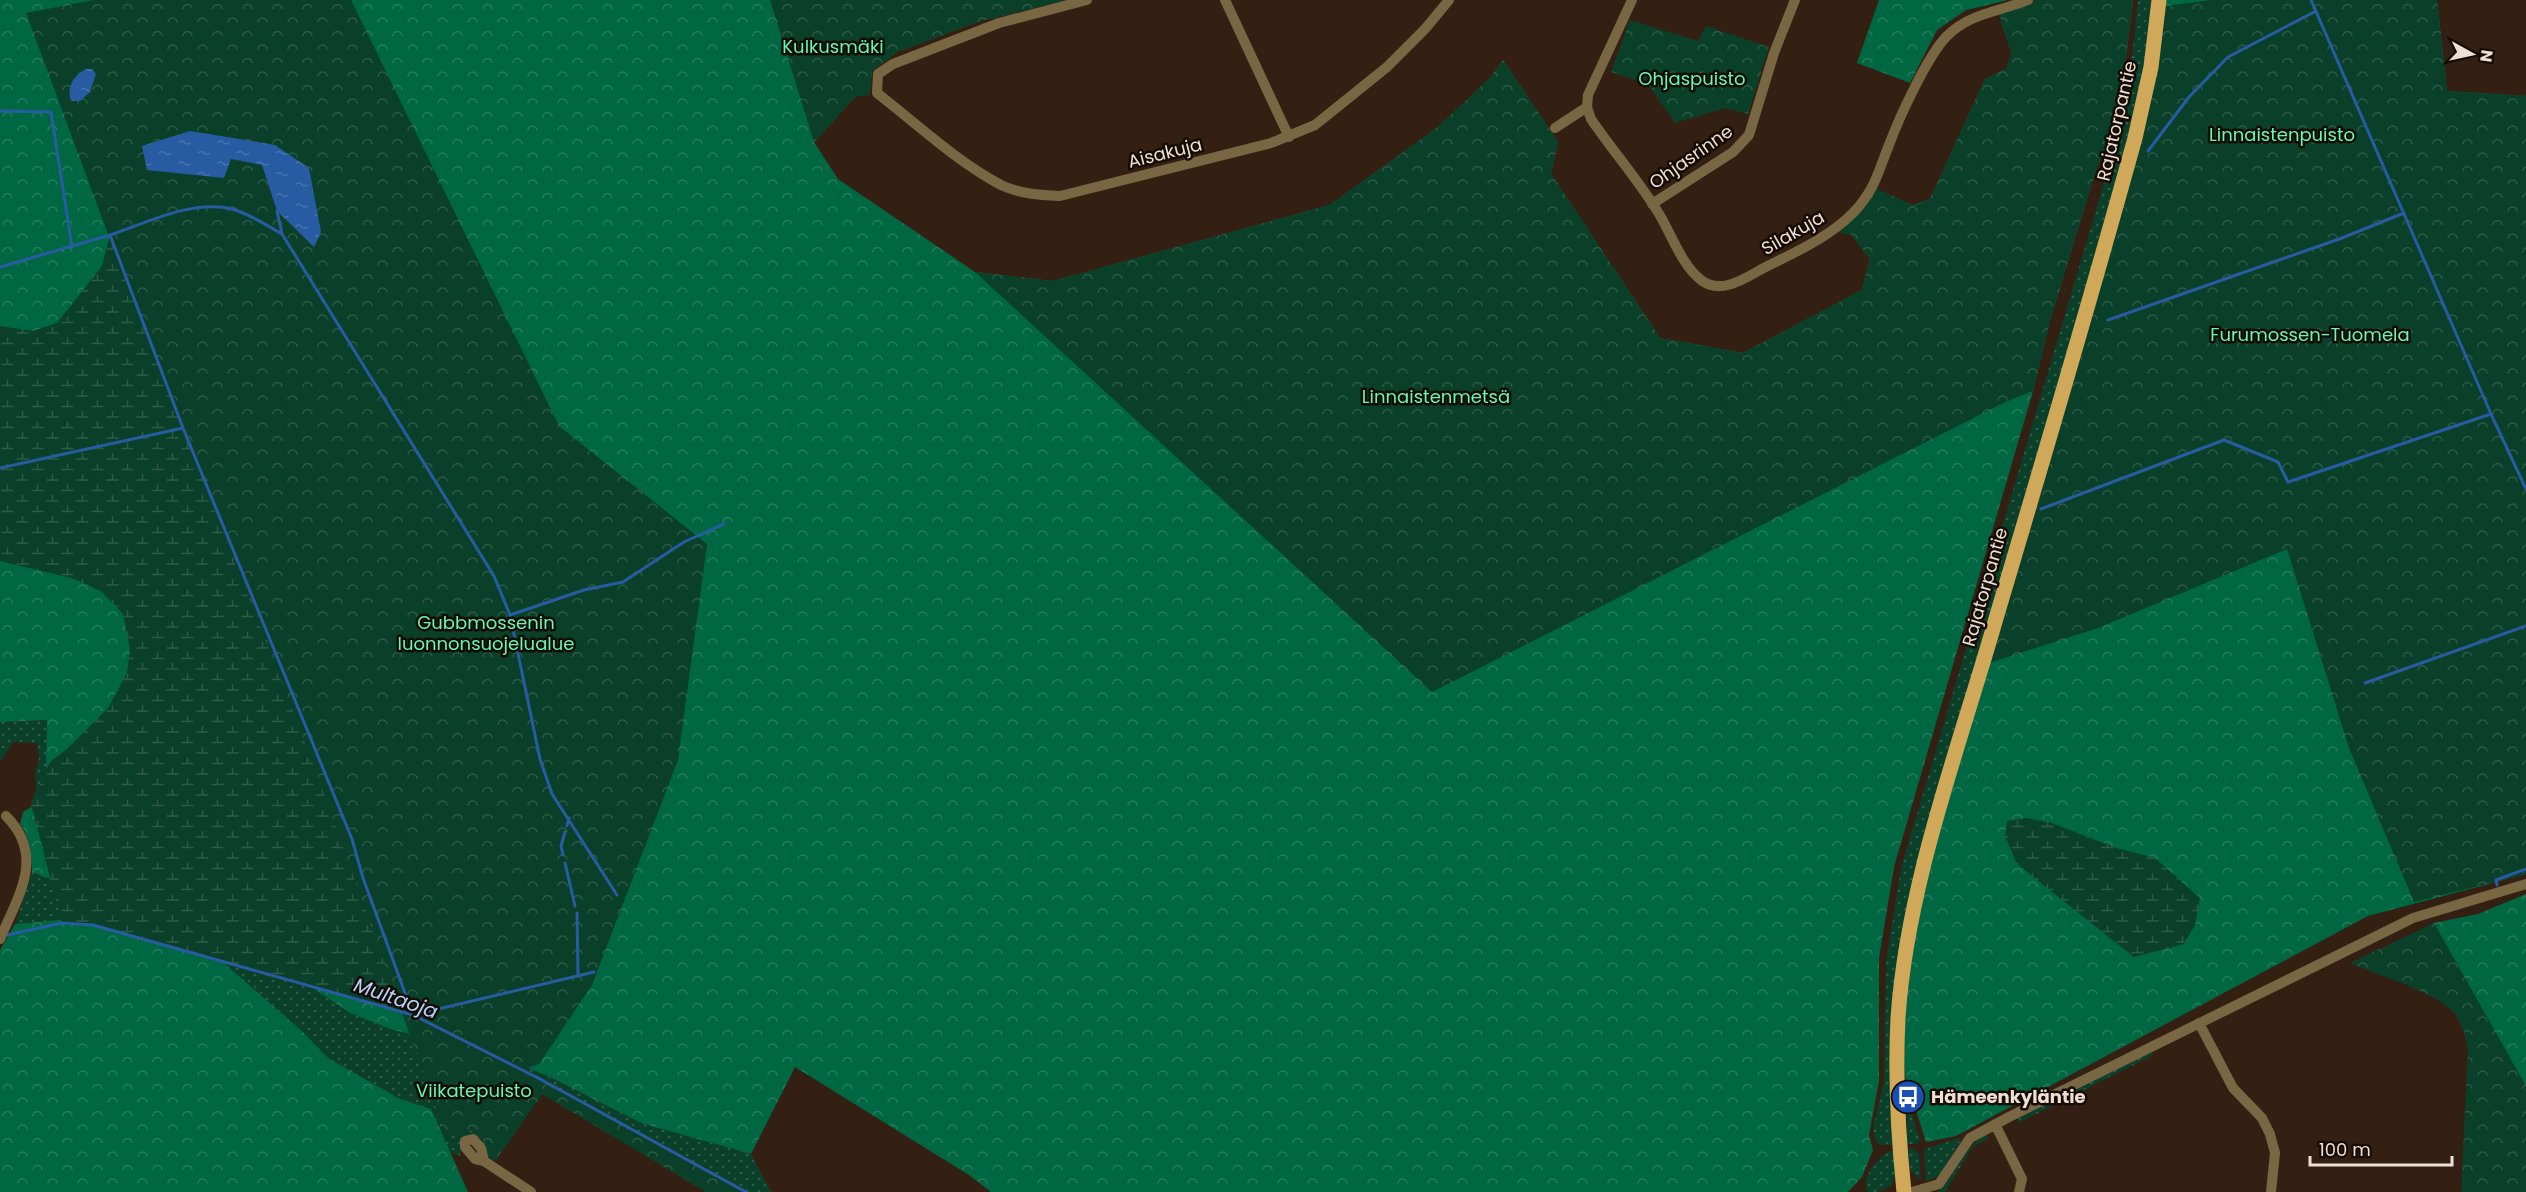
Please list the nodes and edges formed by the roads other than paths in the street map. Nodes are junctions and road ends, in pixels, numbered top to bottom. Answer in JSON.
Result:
{"nodes":[{"id":1,"x":1087,"y":0,"type":"edge"},
{"id":2,"x":1226,"y":0,"type":"edge"},
{"id":3,"x":1449,"y":0,"type":"edge"},
{"id":4,"x":1632,"y":0,"type":"edge"},
{"id":5,"x":1795,"y":0,"type":"edge"},
{"id":6,"x":2028,"y":0,"type":"edge"},
{"id":7,"x":2159,"y":0,"type":"edge"},
{"id":8,"x":1587,"y":107,"type":"junction"},
{"id":9,"x":1555,"y":128,"type":"dead end"},
{"id":10,"x":1289,"y":137,"type":"junction"},
{"id":11,"x":1652,"y":204,"type":"junction"},
{"id":12,"x":6,"y":816,"type":"dead end"},
{"id":13,"x":2526,"y":884,"type":"edge"},
{"id":14,"x":0,"y":939,"type":"edge"},
{"id":15,"x":2199,"y":1023,"type":"junction"},
{"id":16,"x":1995,"y":1124,"type":"junction"},
{"id":17,"x":484,"y":1161,"type":"dead end"},
{"id":18,"x":531,"y":1192,"type":"edge"},
{"id":19,"x":1904,"y":1192,"type":"edge"},
{"id":20,"x":1912,"y":1192,"type":"edge"},
{"id":21,"x":2019,"y":1192,"type":"edge"},
{"id":22,"x":2271,"y":1192,"type":"edge"}],
"edges":[{"from":1,"to":10,"type":"street","name":"Aisakuja"},
{"from":2,"to":10,"type":"street"},
{"from":3,"to":10,"type":"street","name":"Aisakuja"},
{"from":4,"to":8,"type":"street"},
{"from":5,"to":11,"type":"street","name":"Ohjasrinne"},
{"from":6,"to":11,"type":"street","name":"Silakuja"},
{"from":7,"to":19,"type":"main road","name":"Rajatorpantie"},
{"from":8,"to":9,"type":"street"},
{"from":8,"to":11,"type":"street","name":"Silakuja"},
{"from":12,"to":14,"type":"street"},
{"from":13,"to":15,"type":"street"},
{"from":15,"to":16,"type":"street"},
{"from":15,"to":22,"type":"street"},
{"from":16,"to":20,"type":"street"},
{"from":16,"to":21,"type":"street"},
{"from":17,"to":18,"type":"street"}]}
